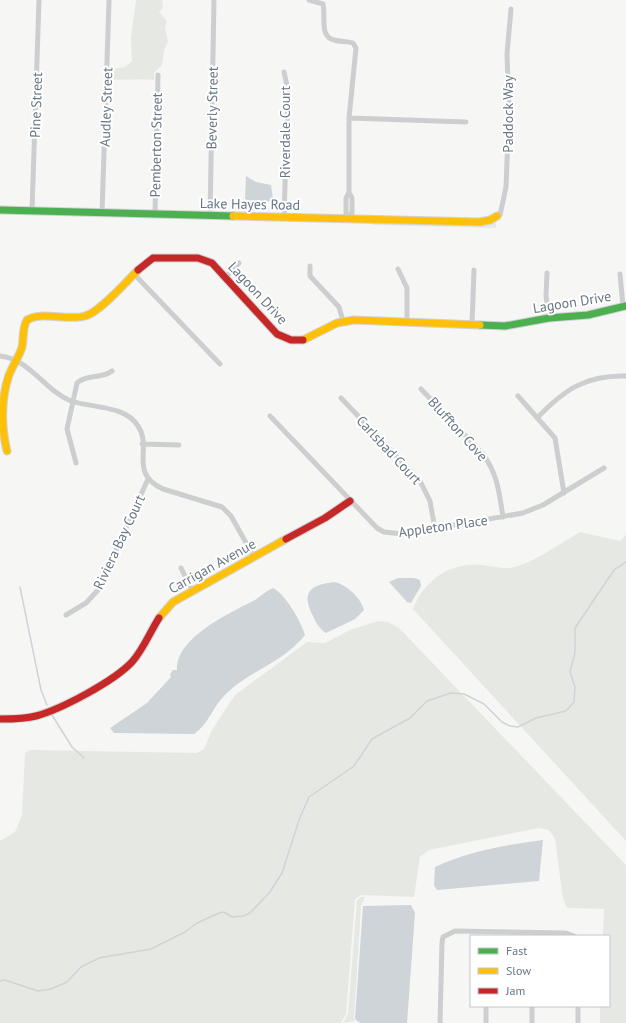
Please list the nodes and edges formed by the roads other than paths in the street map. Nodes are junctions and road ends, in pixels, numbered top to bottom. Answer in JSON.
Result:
{"nodes":[{"id":1,"x":39,"y":0,"type":"edge"},
{"id":2,"x":214,"y":0,"type":"edge"},
{"id":3,"x":310,"y":0,"type":"edge"},
{"id":4,"x":109,"y":1,"type":"edge"},
{"id":5,"x":511,"y":9,"type":"dead end"},
{"id":6,"x":284,"y":72,"type":"dead end"},
{"id":7,"x":158,"y":75,"type":"dead end"},
{"id":8,"x":349,"y":118,"type":"junction"},
{"id":9,"x":466,"y":122,"type":"dead end"},
{"id":10,"x":0,"y":210,"type":"edge"},
{"id":11,"x":32,"y":211,"type":"junction"},
{"id":12,"x":102,"y":213,"type":"junction"},
{"id":13,"x":155,"y":214,"type":"junction"},
{"id":14,"x":210,"y":216,"type":"junction"},
{"id":15,"x":497,"y":216,"type":"joint"},
{"id":16,"x":284,"y":217,"type":"junction"},
{"id":17,"x":349,"y":217,"type":"junction"},
{"id":18,"x":239,"y":263,"type":"dead end"},
{"id":19,"x":310,"y":266,"type":"dead end"},
{"id":20,"x":398,"y":269,"type":"dead end"},
{"id":21,"x":474,"y":270,"type":"dead end"},
{"id":22,"x":546,"y":273,"type":"dead end"},
{"id":23,"x":134,"y":274,"type":"junction"},
{"id":24,"x":620,"y":274,"type":"dead end"},
{"id":25,"x":226,"y":278,"type":"junction"},
{"id":26,"x":624,"y":306,"type":"edge"},
{"id":27,"x":549,"y":318,"type":"junction"},
{"id":28,"x":343,"y":321,"type":"junction"},
{"id":29,"x":406,"y":322,"type":"junction"},
{"id":30,"x":472,"y":325,"type":"junction"},
{"id":31,"x":0,"y":356,"type":"edge"},
{"id":32,"x":16,"y":359,"type":"junction"},
{"id":33,"x":220,"y":364,"type":"dead end"},
{"id":34,"x":112,"y":371,"type":"dead end"},
{"id":35,"x":626,"y":376,"type":"edge"},
{"id":36,"x":421,"y":389,"type":"dead end"},
{"id":37,"x":518,"y":396,"type":"dead end"},
{"id":38,"x":341,"y":398,"type":"dead end"},
{"id":39,"x":72,"y":401,"type":"junction"},
{"id":40,"x":270,"y":416,"type":"dead end"},
{"id":41,"x":537,"y":418,"type":"junction"},
{"id":42,"x":142,"y":444,"type":"junction"},
{"id":43,"x":179,"y":445,"type":"dead end"},
{"id":44,"x":7,"y":451,"type":"dead end"},
{"id":45,"x":76,"y":462,"type":"dead end"},
{"id":46,"x":604,"y":468,"type":"dead end"},
{"id":47,"x":148,"y":479,"type":"junction"},
{"id":48,"x":564,"y":493,"type":"junction"},
{"id":49,"x":350,"y":501,"type":"junction"},
{"id":50,"x":503,"y":517,"type":"junction"},
{"id":51,"x":435,"y":529,"type":"junction"},
{"id":52,"x":254,"y":557,"type":"junction"},
{"id":53,"x":181,"y":568,"type":"dead end"},
{"id":54,"x":192,"y":590,"type":"junction"},
{"id":55,"x":66,"y":615,"type":"dead end"},
{"id":56,"x":0,"y":718,"type":"edge"},
{"id":57,"x":488,"y":934,"type":"edge"},
{"id":58,"x":534,"y":934,"type":"edge"},
{"id":59,"x":571,"y":935,"type":"edge"},
{"id":60,"x":486,"y":1007,"type":"edge"},
{"id":61,"x":532,"y":1007,"type":"edge"},
{"id":62,"x":578,"y":1007,"type":"edge"},
{"id":63,"x":440,"y":1023,"type":"edge"},
{"id":64,"x":486,"y":1023,"type":"edge"},
{"id":65,"x":532,"y":1023,"type":"edge"},
{"id":66,"x":578,"y":1023,"type":"edge"}],
"edges":[{"from":1,"to":11,"type":"street","name":"Pine Street"},
{"from":2,"to":14,"type":"street","name":"Beverly Street"},
{"from":3,"to":8,"type":"street"},
{"from":4,"to":12,"type":"street","name":"Audley Street"},
{"from":5,"to":15,"type":"street","name":"Paddock Way"},
{"from":6,"to":16,"type":"street","name":"Riverdale Court"},
{"from":7,"to":13,"type":"street","name":"Pemberton Street"},
{"from":8,"to":9,"type":"street"},
{"from":8,"to":17,"type":"street"},
{"from":10,"to":11,"type":"street","name":"Lake Hayes Road"},
{"from":11,"to":12,"type":"street","name":"Lake Hayes Road"},
{"from":12,"to":13,"type":"street","name":"Lake Hayes Road"},
{"from":13,"to":14,"type":"street","name":"Lake Hayes Road"},
{"from":14,"to":16,"type":"street","name":"Lake Hayes Road"},
{"from":15,"to":17,"type":"street","name":"Lake Hayes Road"},
{"from":16,"to":17,"type":"street","name":"Lake Hayes Road"},
{"from":18,"to":25,"type":"street"},
{"from":19,"to":28,"type":"street"},
{"from":20,"to":29,"type":"street"},
{"from":21,"to":30,"type":"street"},
{"from":22,"to":27,"type":"street"},
{"from":23,"to":25,"type":"street","name":"Lagoon Drive"},
{"from":23,"to":32,"type":"street","name":"Lagoon Drive"},
{"from":23,"to":33,"type":"street"},
{"from":24,"to":26,"type":"street"},
{"from":25,"to":28,"type":"street","name":"Lagoon Drive"},
{"from":26,"to":27,"type":"street","name":"Lagoon Drive"},
{"from":27,"to":30,"type":"street","name":"Lagoon Drive"},
{"from":28,"to":29,"type":"street","name":"Lagoon Drive"},
{"from":29,"to":30,"type":"street","name":"Lagoon Drive"},
{"from":31,"to":32,"type":"street"},
{"from":32,"to":39,"type":"street"},
{"from":32,"to":44,"type":"street"},
{"from":34,"to":39,"type":"street"},
{"from":35,"to":41,"type":"street"},
{"from":36,"to":50,"type":"street","name":"Bluffton Cove"},
{"from":37,"to":41,"type":"street"},
{"from":38,"to":51,"type":"street","name":"Carlsbad Court"},
{"from":39,"to":42,"type":"street"},
{"from":39,"to":45,"type":"street"},
{"from":40,"to":49,"type":"street","name":"Appleton Place"},
{"from":41,"to":48,"type":"street"},
{"from":42,"to":43,"type":"street"},
{"from":42,"to":47,"type":"street"},
{"from":46,"to":48,"type":"street","name":"Appleton Place"},
{"from":47,"to":52,"type":"street"},
{"from":47,"to":55,"type":"street","name":"Riviera Bay Court"},
{"from":48,"to":50,"type":"street","name":"Appleton Place"},
{"from":49,"to":51,"type":"street","name":"Appleton Place"},
{"from":49,"to":52,"type":"street","name":"Carrigan Avenue"},
{"from":50,"to":51,"type":"street","name":"Appleton Place"},
{"from":52,"to":54,"type":"street","name":"Carrigan Avenue"},
{"from":53,"to":54,"type":"street"},
{"from":54,"to":56,"type":"street","name":"Carrigan Avenue"},
{"from":57,"to":58,"type":"street"},
{"from":57,"to":63,"type":"street"},
{"from":58,"to":59,"type":"street"},
{"from":60,"to":64,"type":"street"},
{"from":61,"to":65,"type":"street"},
{"from":62,"to":66,"type":"street"}]}
